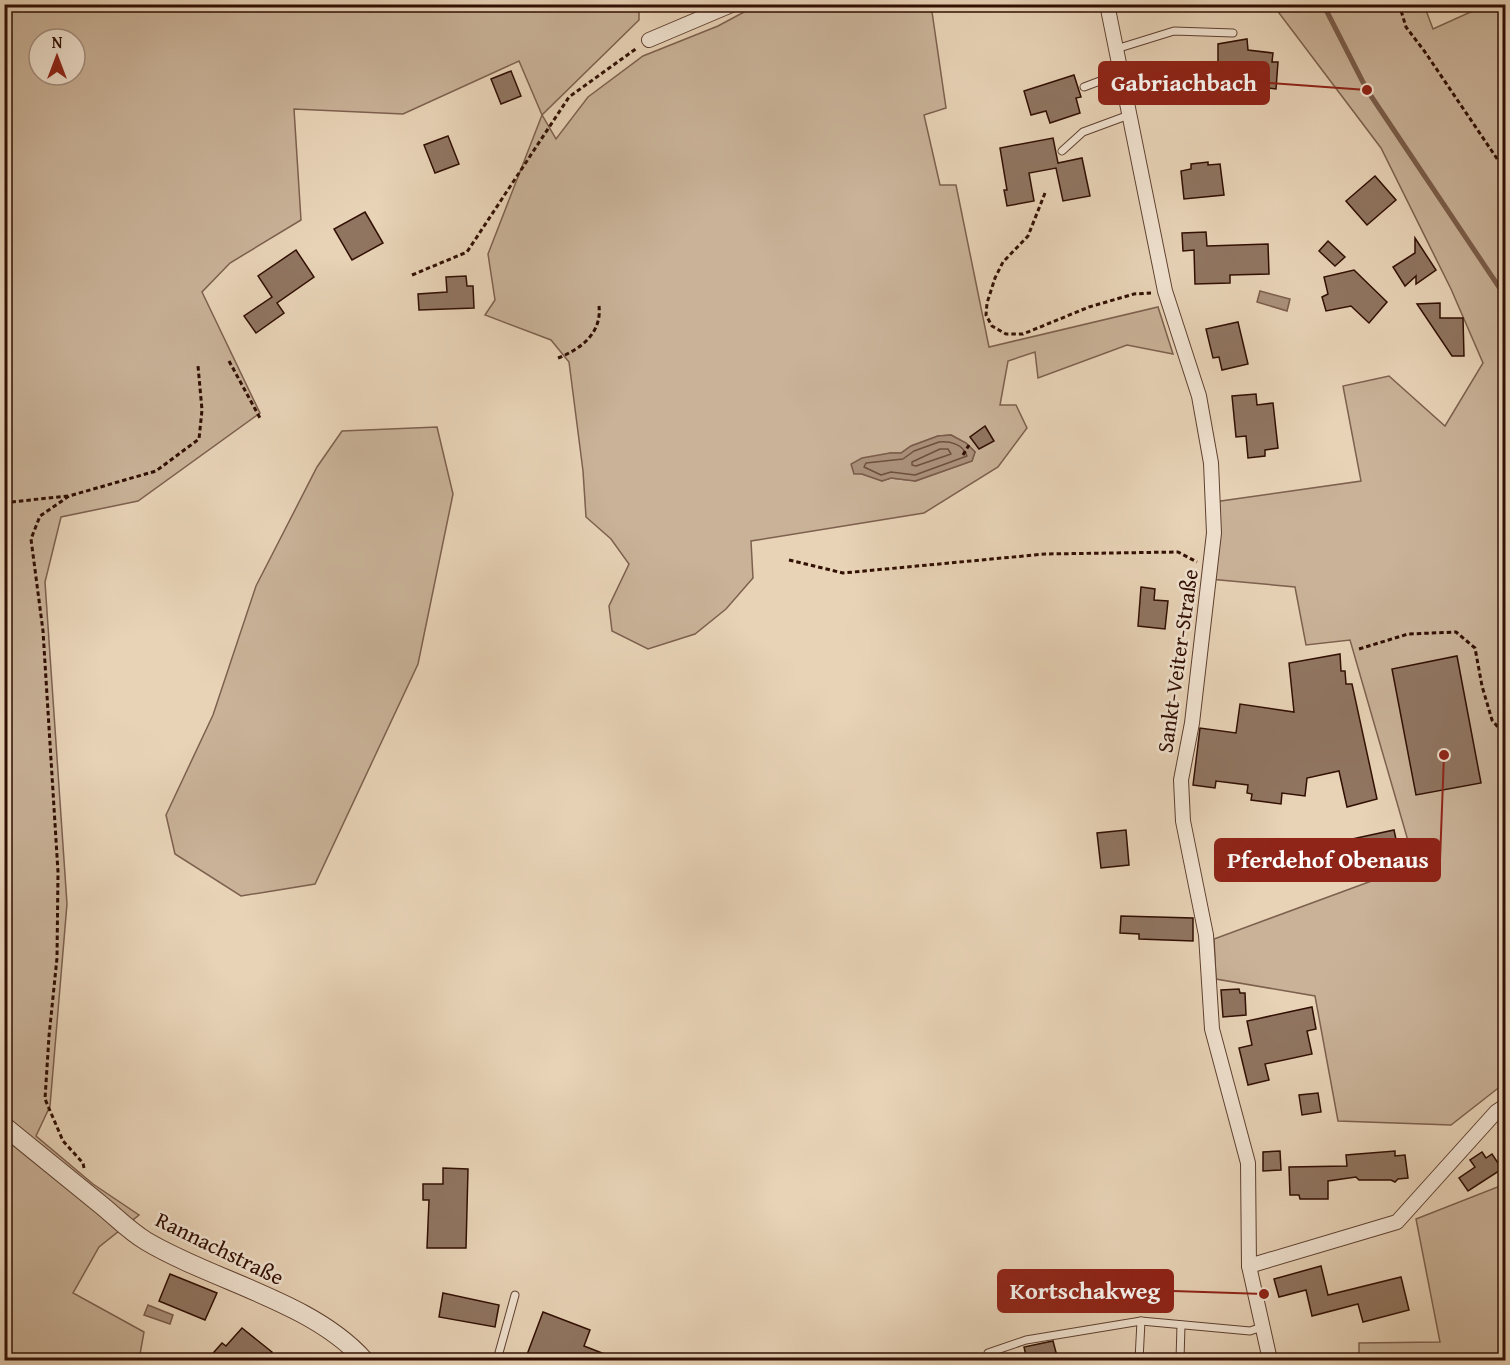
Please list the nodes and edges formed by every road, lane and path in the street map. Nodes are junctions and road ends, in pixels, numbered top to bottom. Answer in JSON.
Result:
{"nodes":[{"id":1,"x":734,"y":4,"type":"edge"},
{"id":2,"x":1107,"y":4,"type":"edge"},
{"id":3,"x":1399,"y":4,"type":"edge"},
{"id":4,"x":1233,"y":33,"type":"dead end"},
{"id":5,"x":649,"y":40,"type":"joint"},
{"id":6,"x":1116,"y":49,"type":"junction"},
{"id":7,"x":1121,"y":73,"type":"junction"},
{"id":8,"x":1084,"y":87,"type":"dead end"},
{"id":9,"x":1129,"y":115,"type":"junction"},
{"id":10,"x":1062,"y":151,"type":"dead end"},
{"id":11,"x":1506,"y":172,"type":"edge"},
{"id":12,"x":1045,"y":194,"type":"dead end"},
{"id":13,"x":412,"y":275,"type":"dead end"},
{"id":14,"x":1165,"y":291,"type":"junction"},
{"id":15,"x":599,"y":306,"type":"dead end"},
{"id":16,"x":558,"y":358,"type":"dead end"},
{"id":17,"x":229,"y":361,"type":"dead end"},
{"id":18,"x":198,"y":366,"type":"dead end"},
{"id":19,"x":260,"y":418,"type":"dead end"},
{"id":20,"x":969,"y":446,"type":"dead end"},
{"id":21,"x":963,"y":455,"type":"dead end"},
{"id":22,"x":69,"y":496,"type":"junction"},
{"id":23,"x":4,"y":501,"type":"edge"},
{"id":24,"x":789,"y":560,"type":"dead end"},
{"id":25,"x":1210,"y":569,"type":"junction"},
{"id":26,"x":1359,"y":649,"type":"dead end"},
{"id":27,"x":1506,"y":736,"type":"edge"},
{"id":28,"x":1506,"y":1105,"type":"edge"},
{"id":29,"x":4,"y":1126,"type":"edge"},
{"id":30,"x":93,"y":1198,"type":"junction"},
{"id":31,"x":1249,"y":1266,"type":"junction"},
{"id":32,"x":515,"y":1295,"type":"dead end"},
{"id":33,"x":1141,"y":1321,"type":"junction"},
{"id":34,"x":1181,"y":1325,"type":"junction"},
{"id":35,"x":1263,"y":1327,"type":"junction"},
{"id":36,"x":988,"y":1353,"type":"dead end"},
{"id":37,"x":364,"y":1360,"type":"edge"},
{"id":38,"x":497,"y":1360,"type":"edge"},
{"id":39,"x":1138,"y":1360,"type":"edge"},
{"id":40,"x":1180,"y":1360,"type":"edge"},
{"id":41,"x":1270,"y":1360,"type":"edge"}],
"edges":[{"from":1,"to":5,"type":"street"},
{"from":2,"to":6,"type":"street","name":"Sankt-Veiter-Straße"},
{"from":3,"to":11,"type":"path"},
{"from":4,"to":6,"type":"lane"},
{"from":5,"to":13,"type":"path"},
{"from":6,"to":7,"type":"street","name":"Sankt-Veiter-Straße"},
{"from":7,"to":8,"type":"lane"},
{"from":7,"to":9,"type":"street","name":"Sankt-Veiter-Straße"},
{"from":9,"to":10,"type":"lane"},
{"from":9,"to":14,"type":"street","name":"Sankt-Veiter-Straße"},
{"from":12,"to":14,"type":"path"},
{"from":14,"to":25,"type":"street","name":"Sankt-Veiter-Straße"},
{"from":15,"to":16,"type":"path"},
{"from":17,"to":19,"type":"path"},
{"from":18,"to":22,"type":"path"},
{"from":20,"to":21,"type":"path"},
{"from":22,"to":23,"type":"path"},
{"from":22,"to":30,"type":"path"},
{"from":24,"to":25,"type":"path"},
{"from":25,"to":31,"type":"street","name":"Sankt-Veiter-Straße"},
{"from":26,"to":27,"type":"path"},
{"from":28,"to":31,"type":"street"},
{"from":29,"to":30,"type":"street","name":"Rannachstraße"},
{"from":30,"to":37,"type":"street","name":"Rannachstraße"},
{"from":31,"to":35,"type":"street","name":"Sankt-Veiter-Straße"},
{"from":32,"to":38,"type":"lane"},
{"from":33,"to":34,"type":"lane"},
{"from":33,"to":36,"type":"lane"},
{"from":33,"to":39,"type":"lane"},
{"from":34,"to":35,"type":"lane"},
{"from":34,"to":40,"type":"lane"},
{"from":35,"to":41,"type":"street","name":"Sankt-Veiter-Straße"}]}
